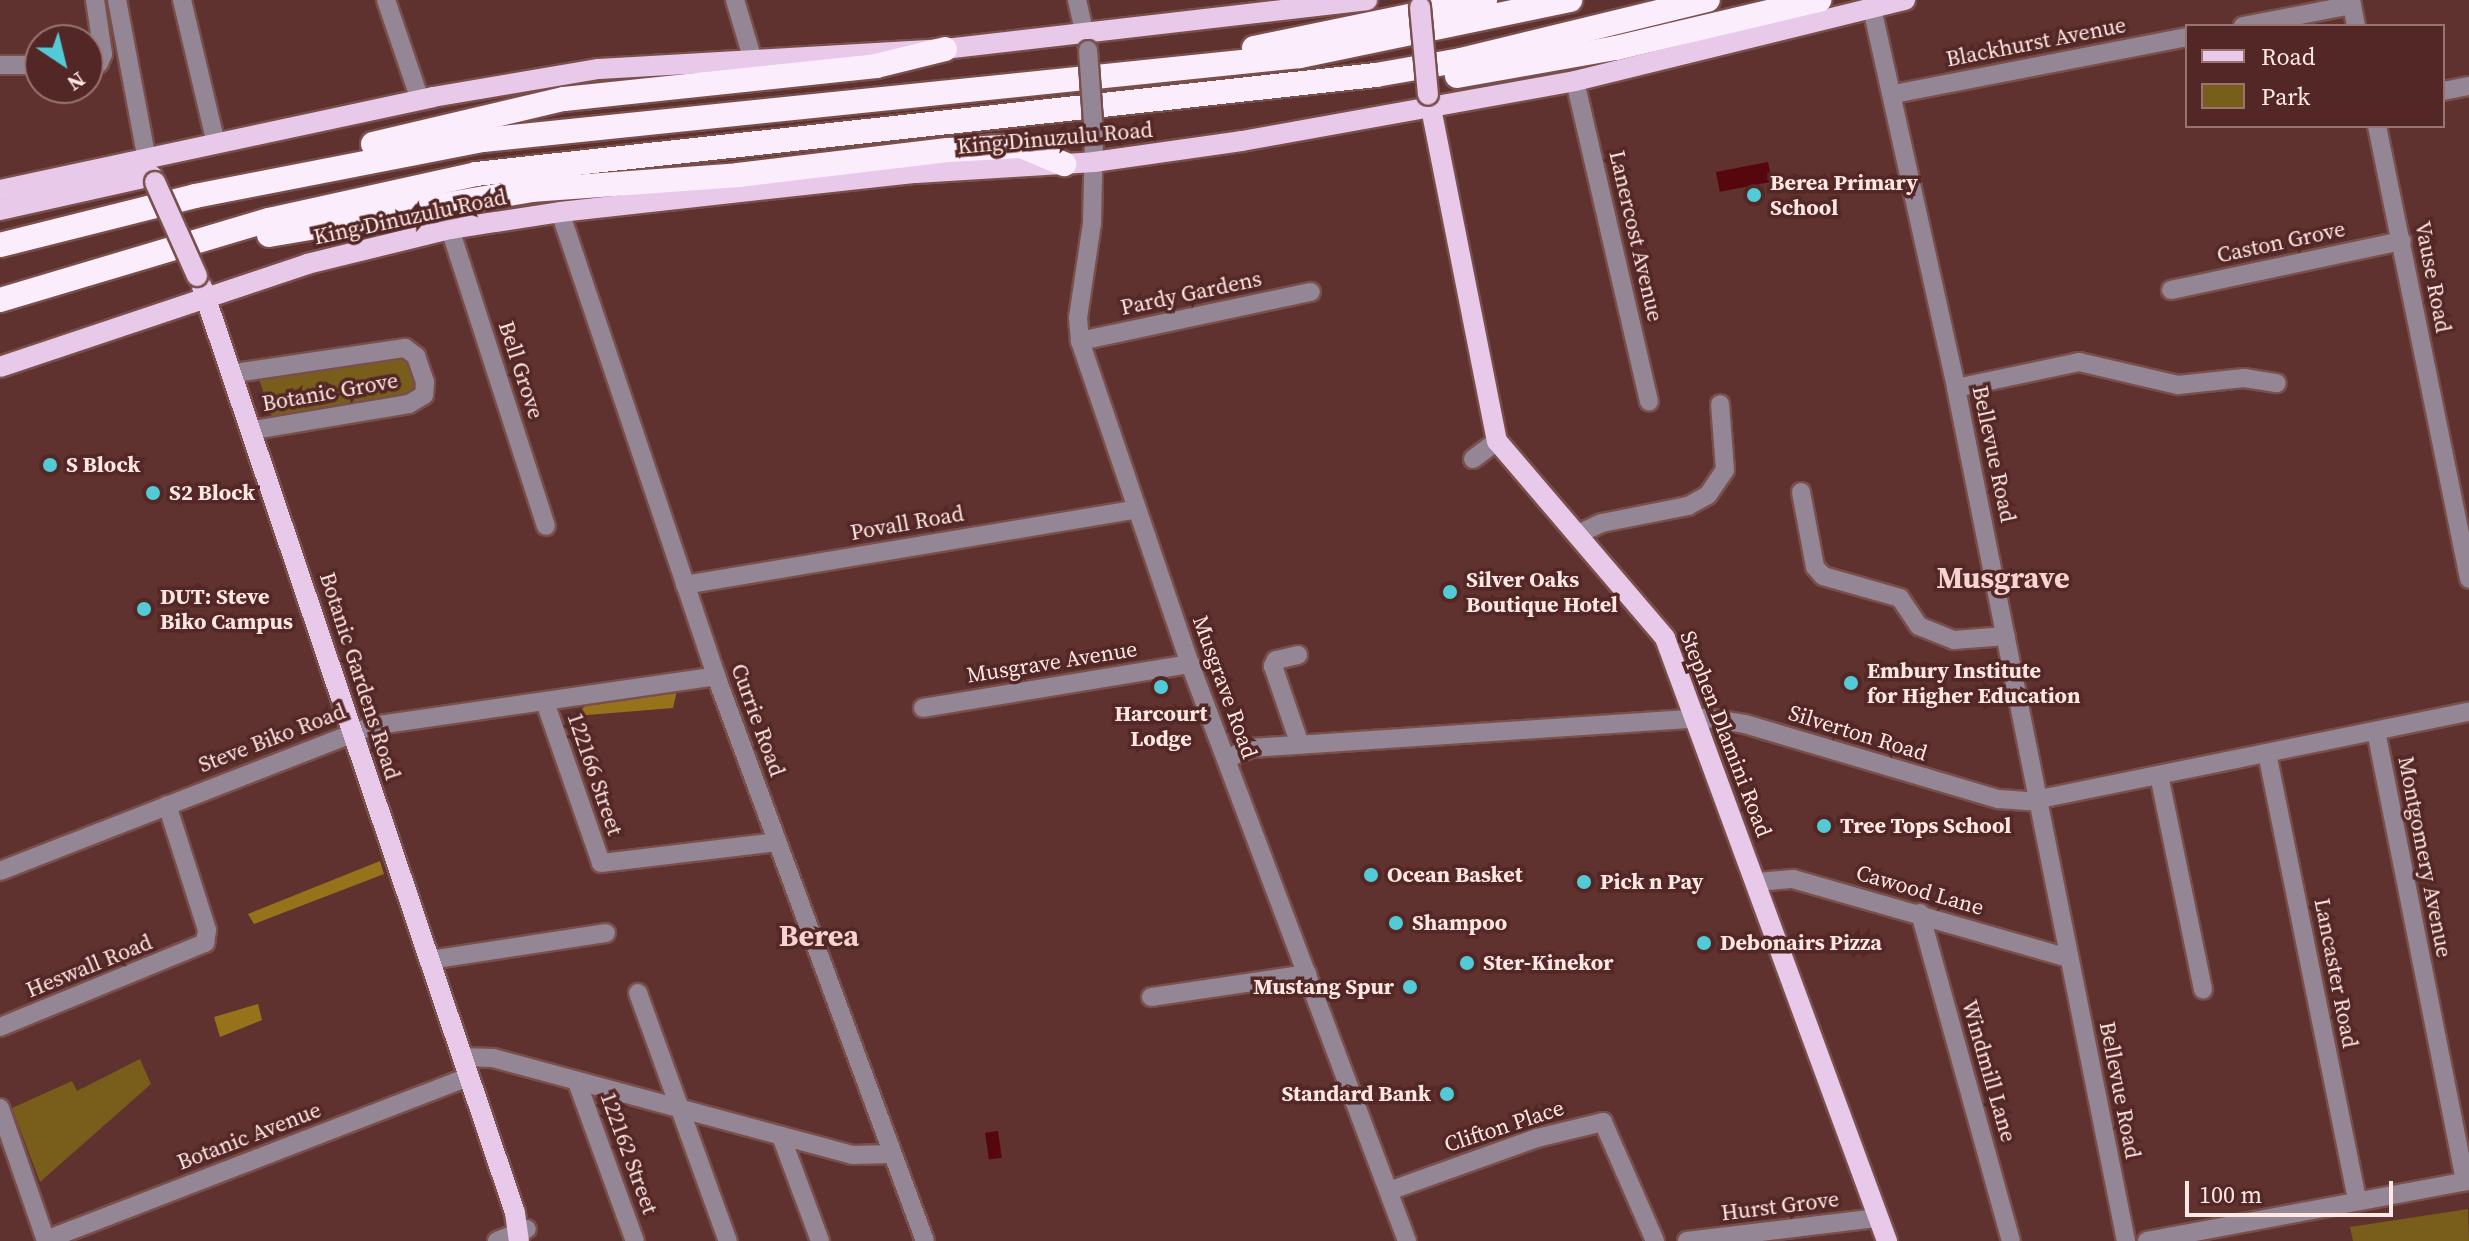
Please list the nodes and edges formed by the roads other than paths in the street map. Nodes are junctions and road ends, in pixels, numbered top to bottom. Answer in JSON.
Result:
{"nodes":[{"id":1,"x":95,"y":0,"type":"edge"},
{"id":2,"x":117,"y":0,"type":"edge"},
{"id":3,"x":182,"y":0,"type":"edge"},
{"id":4,"x":386,"y":0,"type":"edge"},
{"id":5,"x":735,"y":0,"type":"edge"},
{"id":6,"x":1077,"y":0,"type":"edge"},
{"id":7,"x":1367,"y":0,"type":"edge"},
{"id":8,"x":1485,"y":0,"type":"edge"},
{"id":9,"x":1570,"y":0,"type":"edge"},
{"id":10,"x":1708,"y":0,"type":"edge"},
{"id":11,"x":1819,"y":0,"type":"edge"},
{"id":12,"x":1905,"y":0,"type":"edge"},
{"id":13,"x":2351,"y":2,"type":"edge"},
{"id":14,"x":1420,"y":4,"type":"edge"},
{"id":15,"x":1872,"y":8,"type":"junction"},
{"id":16,"x":99,"y":24,"type":"edge"},
{"id":17,"x":2252,"y":24,"type":"edge"},
{"id":18,"x":2356,"y":24,"type":"edge"},
{"id":19,"x":2185,"y":37,"type":"edge"},
{"id":20,"x":1088,"y":43,"type":"junction"},
{"id":21,"x":945,"y":49,"type":"junction"},
{"id":22,"x":752,"y":57,"type":"junction"},
{"id":23,"x":1211,"y":64,"type":"junction"},
{"id":24,"x":0,"y":65,"type":"edge"},
{"id":25,"x":24,"y":65,"type":"edge"},
{"id":26,"x":1575,"y":81,"type":"junction"},
{"id":27,"x":2469,"y":86,"type":"edge"},
{"id":28,"x":2445,"y":91,"type":"edge"},
{"id":29,"x":1254,"y":92,"type":"junction"},
{"id":30,"x":1894,"y":94,"type":"junction"},
{"id":31,"x":420,"y":100,"type":"junction"},
{"id":32,"x":1429,"y":103,"type":"junction"},
{"id":33,"x":2377,"y":128,"type":"edge"},
{"id":34,"x":216,"y":144,"type":"junction"},
{"id":35,"x":1094,"y":162,"type":"junction"},
{"id":36,"x":1064,"y":164,"type":"junction"},
{"id":37,"x":151,"y":173,"type":"junction"},
{"id":38,"x":0,"y":190,"type":"edge"},
{"id":39,"x":195,"y":196,"type":"junction"},
{"id":40,"x":0,"y":210,"type":"edge"},
{"id":41,"x":560,"y":212,"type":"junction"},
{"id":42,"x":450,"y":229,"type":"junction"},
{"id":43,"x":221,"y":234,"type":"junction"},
{"id":44,"x":2402,"y":241,"type":"junction"},
{"id":45,"x":0,"y":245,"type":"edge"},
{"id":46,"x":2171,"y":290,"type":"dead end"},
{"id":47,"x":1311,"y":292,"type":"dead end"},
{"id":48,"x":207,"y":297,"type":"junction"},
{"id":49,"x":0,"y":300,"type":"edge"},
{"id":50,"x":1080,"y":341,"type":"junction"},
{"id":51,"x":0,"y":367,"type":"edge"},
{"id":52,"x":235,"y":373,"type":"junction"},
{"id":53,"x":2277,"y":383,"type":"dead end"},
{"id":54,"x":1956,"y":388,"type":"junction"},
{"id":55,"x":1649,"y":402,"type":"dead end"},
{"id":56,"x":1720,"y":404,"type":"dead end"},
{"id":57,"x":253,"y":430,"type":"junction"},
{"id":58,"x":1497,"y":441,"type":"junction"},
{"id":59,"x":1473,"y":459,"type":"dead end"},
{"id":60,"x":1801,"y":492,"type":"dead end"},
{"id":61,"x":1137,"y":509,"type":"junction"},
{"id":62,"x":546,"y":526,"type":"dead end"},
{"id":63,"x":2464,"y":527,"type":"edge"},
{"id":64,"x":1578,"y":534,"type":"junction"},
{"id":65,"x":2469,"y":579,"type":"edge"},
{"id":66,"x":685,"y":585,"type":"junction"},
{"id":67,"x":2006,"y":636,"type":"junction"},
{"id":68,"x":1298,"y":655,"type":"dead end"},
{"id":69,"x":1190,"y":664,"type":"junction"},
{"id":70,"x":716,"y":676,"type":"junction"},
{"id":71,"x":545,"y":702,"type":"junction"},
{"id":72,"x":923,"y":708,"type":"dead end"},
{"id":73,"x":2469,"y":712,"type":"edge"},
{"id":74,"x":1698,"y":718,"type":"junction"},
{"id":75,"x":2376,"y":731,"type":"junction"},
{"id":76,"x":354,"y":732,"type":"junction"},
{"id":77,"x":1300,"y":745,"type":"junction"},
{"id":78,"x":2267,"y":753,"type":"junction"},
{"id":79,"x":1226,"y":759,"type":"junction"},
{"id":80,"x":2159,"y":775,"type":"junction"},
{"id":81,"x":2040,"y":801,"type":"junction"},
{"id":82,"x":167,"y":805,"type":"junction"},
{"id":83,"x":777,"y":842,"type":"junction"},
{"id":84,"x":0,"y":871,"type":"edge"},
{"id":85,"x":1757,"y":882,"type":"junction"},
{"id":86,"x":1920,"y":913,"type":"junction"},
{"id":87,"x":606,"y":933,"type":"dead end"},
{"id":88,"x":2069,"y":958,"type":"junction"},
{"id":89,"x":430,"y":960,"type":"junction"},
{"id":90,"x":1307,"y":974,"type":"junction"},
{"id":91,"x":2203,"y":990,"type":"dead end"},
{"id":92,"x":638,"y":993,"type":"dead end"},
{"id":93,"x":1151,"y":997,"type":"dead end"},
{"id":94,"x":0,"y":1027,"type":"edge"},
{"id":95,"x":462,"y":1057,"type":"junction"},
{"id":96,"x":469,"y":1077,"type":"junction"},
{"id":97,"x":577,"y":1082,"type":"junction"},
{"id":98,"x":679,"y":1107,"type":"junction"},
{"id":99,"x":0,"y":1108,"type":"edge"},
{"id":100,"x":781,"y":1136,"type":"junction"},
{"id":101,"x":892,"y":1154,"type":"junction"},
{"id":102,"x":2467,"y":1181,"type":"edge"},
{"id":103,"x":1389,"y":1191,"type":"junction"},
{"id":104,"x":2357,"y":1201,"type":"junction"},
{"id":105,"x":1878,"y":1218,"type":"junction"},
{"id":106,"x":518,"y":1233,"type":"edge"},
{"id":107,"x":46,"y":1241,"type":"edge"},
{"id":108,"x":635,"y":1241,"type":"edge"},
{"id":109,"x":728,"y":1241,"type":"edge"},
{"id":110,"x":820,"y":1241,"type":"edge"},
{"id":111,"x":925,"y":1241,"type":"edge"},
{"id":112,"x":1407,"y":1241,"type":"edge"},
{"id":113,"x":1655,"y":1241,"type":"edge"},
{"id":114,"x":1687,"y":1241,"type":"edge"},
{"id":115,"x":1887,"y":1241,"type":"edge"},
{"id":116,"x":2011,"y":1241,"type":"edge"},
{"id":117,"x":2126,"y":1241,"type":"edge"},
{"id":118,"x":2147,"y":1241,"type":"edge"}],
"edges":[{"from":1,"to":16,"type":"street"},
{"from":2,"to":37,"type":"street"},
{"from":3,"to":34,"type":"street"},
{"from":4,"to":31,"type":"street"},
{"from":5,"to":22,"type":"street"},
{"from":6,"to":20,"type":"street","name":"Musgrave Road"},
{"from":7,"to":20,"type":"main road"},
{"from":8,"to":23,"type":"highway"},
{"from":9,"to":23,"type":"highway"},
{"from":10,"to":29,"type":"highway"},
{"from":11,"to":29,"type":"highway"},
{"from":12,"to":15,"type":"main road","name":"King Dinuzulu Road"},
{"from":13,"to":17,"type":"street"},
{"from":13,"to":18,"type":"street"},
{"from":14,"to":32,"type":"main road","name":"Stephen Dlamini Road","bridge":true},
{"from":15,"to":26,"type":"main road","name":"King Dinuzulu Road"},
{"from":15,"to":30,"type":"street","name":"Bellevue Road"},
{"from":19,"to":30,"type":"street","name":"Blackhurst Avenue"},
{"from":20,"to":21,"type":"main road"},
{"from":20,"to":35,"type":"street","name":"Musgrave Road","bridge":true},
{"from":21,"to":22,"type":"main road"},
{"from":21,"to":39,"type":"highway"},
{"from":22,"to":31,"type":"main road"},
{"from":23,"to":39,"type":"highway"},
{"from":24,"to":25,"type":"street"},
{"from":26,"to":32,"type":"main road","name":"King Dinuzulu Road"},
{"from":26,"to":55,"type":"street","name":"Lanercost Avenue"},
{"from":27,"to":28,"type":"street"},
{"from":29,"to":43,"type":"highway"},
{"from":30,"to":54,"type":"street","name":"Bellevue Road"},
{"from":31,"to":34,"type":"main road"},
{"from":32,"to":35,"type":"main road","name":"King Dinuzulu Road"},
{"from":32,"to":58,"type":"main road","name":"Stephen Dlamini Road"},
{"from":33,"to":44,"type":"street","name":"Vause Road"},
{"from":34,"to":37,"type":"main road"},
{"from":35,"to":36,"type":"main road","name":"King Dinuzulu Road"},
{"from":35,"to":50,"type":"street","name":"Musgrave Road"},
{"from":36,"to":41,"type":"main road","name":"King Dinuzulu Road"},
{"from":36,"to":43,"type":"highway"},
{"from":37,"to":38,"type":"main road"},
{"from":37,"to":40,"type":"main road"},
{"from":37,"to":48,"type":"main road","name":"Botanic Gardens Road","bridge":true},
{"from":39,"to":45,"type":"highway"},
{"from":41,"to":42,"type":"main road","name":"King Dinuzulu Road"},
{"from":41,"to":66,"type":"street","name":"Currie Road"},
{"from":42,"to":48,"type":"main road","name":"King Dinuzulu Road"},
{"from":42,"to":62,"type":"street","name":"Bell Grove"},
{"from":43,"to":49,"type":"highway"},
{"from":44,"to":46,"type":"street","name":"Caston Grove"},
{"from":44,"to":63,"type":"street","name":"Vause Road"},
{"from":47,"to":50,"type":"street","name":"Pardy Gardens"},
{"from":48,"to":51,"type":"main road","name":"King Dinuzulu Road"},
{"from":48,"to":52,"type":"main road","name":"Botanic Gardens Road"},
{"from":50,"to":61,"type":"street","name":"Musgrave Road"},
{"from":52,"to":57,"type":"main road","name":"Botanic Gardens Road"},
{"from":52,"to":57,"type":"street","name":"Botanic Grove"},
{"from":53,"to":54,"type":"street"},
{"from":54,"to":67,"type":"street","name":"Bellevue Road"},
{"from":56,"to":64,"type":"street"},
{"from":57,"to":76,"type":"main road","name":"Botanic Gardens Road"},
{"from":58,"to":59,"type":"street"},
{"from":58,"to":64,"type":"main road","name":"Stephen Dlamini Road"},
{"from":60,"to":67,"type":"street"},
{"from":61,"to":66,"type":"street","name":"Povall Road"},
{"from":61,"to":69,"type":"street","name":"Musgrave Road"},
{"from":63,"to":65,"type":"street","name":"Vause Road"},
{"from":64,"to":74,"type":"main road","name":"Stephen Dlamini Road"},
{"from":66,"to":70,"type":"street","name":"Currie Road"},
{"from":67,"to":81,"type":"street","name":"Bellevue Road"},
{"from":68,"to":77,"type":"street"},
{"from":69,"to":72,"type":"street","name":"Musgrave Avenue"},
{"from":69,"to":79,"type":"street","name":"Musgrave Road"},
{"from":70,"to":71,"type":"street","name":"Steve Biko Road"},
{"from":70,"to":83,"type":"street","name":"Currie Road"},
{"from":71,"to":76,"type":"street","name":"Steve Biko Road"},
{"from":71,"to":83,"type":"street","name":"122166 Street"},
{"from":73,"to":75,"type":"street","name":"Silverton Road"},
{"from":74,"to":77,"type":"street","name":"Silverton Road"},
{"from":74,"to":81,"type":"street","name":"Silverton Road"},
{"from":74,"to":85,"type":"main road","name":"Stephen Dlamini Road"},
{"from":75,"to":78,"type":"street","name":"Silverton Road"},
{"from":75,"to":102,"type":"street","name":"Montgomery Avenue"},
{"from":76,"to":82,"type":"street","name":"Steve Biko Road"},
{"from":76,"to":89,"type":"main road","name":"Botanic Gardens Road"},
{"from":77,"to":79,"type":"street","name":"Silverton Road"},
{"from":78,"to":80,"type":"street","name":"Silverton Road"},
{"from":78,"to":104,"type":"street","name":"Lancaster Road"},
{"from":79,"to":90,"type":"street","name":"Musgrave Road"},
{"from":80,"to":81,"type":"street","name":"Silverton Road"},
{"from":80,"to":91,"type":"street"},
{"from":81,"to":88,"type":"street","name":"Bellevue Road"},
{"from":82,"to":84,"type":"street","name":"Steve Biko Road"},
{"from":82,"to":94,"type":"street","name":"Heswall Road"},
{"from":83,"to":101,"type":"street","name":"Currie Road"},
{"from":85,"to":86,"type":"street","name":"Cawood Lane"},
{"from":85,"to":105,"type":"main road","name":"Stephen Dlamini Road"},
{"from":86,"to":88,"type":"street","name":"Cawood Lane"},
{"from":86,"to":116,"type":"street","name":"Windmill Lane"},
{"from":87,"to":89,"type":"street"},
{"from":88,"to":117,"type":"street","name":"Bellevue Road"},
{"from":89,"to":95,"type":"main road","name":"Botanic Gardens Road"},
{"from":90,"to":93,"type":"street"},
{"from":90,"to":103,"type":"street","name":"Musgrave Road"},
{"from":92,"to":98,"type":"street"},
{"from":95,"to":96,"type":"main road","name":"Botanic Gardens Road"},
{"from":95,"to":97,"type":"street"},
{"from":96,"to":106,"type":"main road","name":"Botanic Gardens Road"},
{"from":96,"to":107,"type":"street","name":"Botanic Avenue"},
{"from":97,"to":98,"type":"street"},
{"from":97,"to":108,"type":"street","name":"122162 Street"},
{"from":98,"to":100,"type":"street"},
{"from":98,"to":109,"type":"street"},
{"from":99,"to":107,"type":"street"},
{"from":100,"to":101,"type":"street"},
{"from":100,"to":110,"type":"street"},
{"from":101,"to":111,"type":"street","name":"Currie Road"},
{"from":102,"to":104,"type":"street"},
{"from":103,"to":112,"type":"street","name":"Musgrave Road"},
{"from":103,"to":113,"type":"street","name":"Clifton Place"},
{"from":104,"to":118,"type":"street"},
{"from":105,"to":114,"type":"street","name":"Hurst Grove"},
{"from":105,"to":115,"type":"main road","name":"Stephen Dlamini Road"}]}
